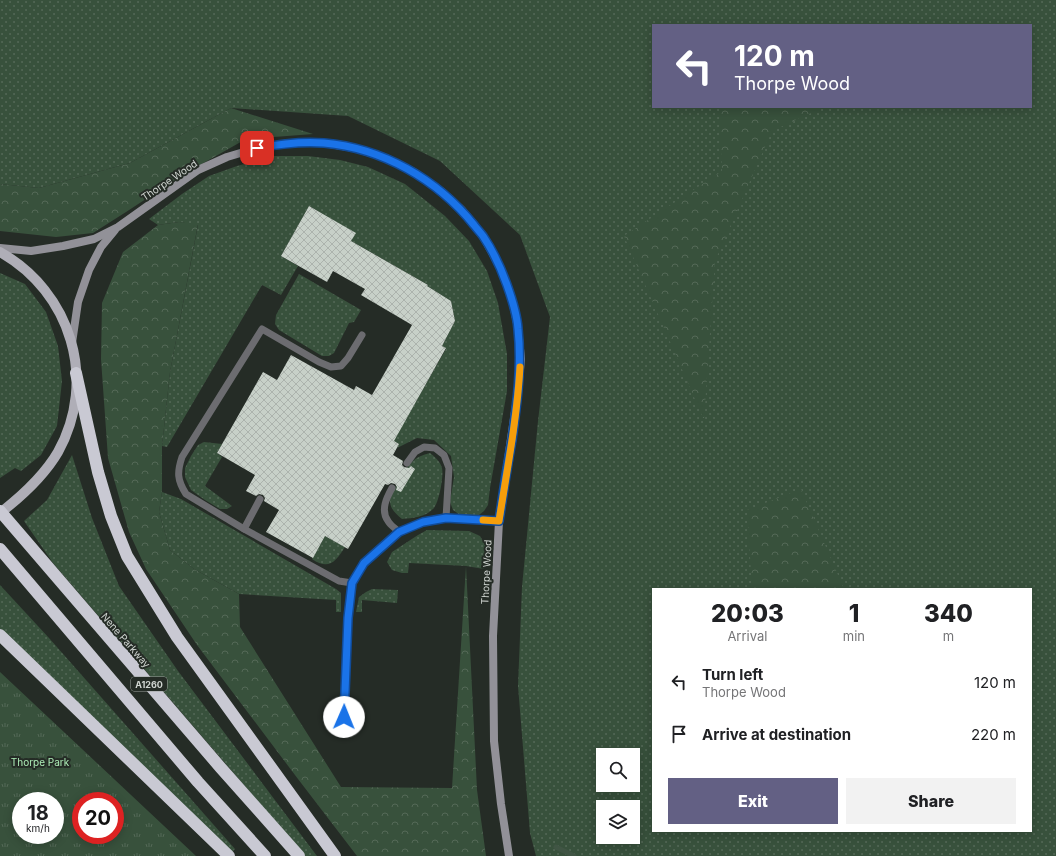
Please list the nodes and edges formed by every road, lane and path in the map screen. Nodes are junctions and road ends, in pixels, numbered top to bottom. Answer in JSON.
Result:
{"nodes":[{"id":1,"x":118,"y":227,"type":"junction"},
{"id":2,"x":0,"y":248,"type":"edge"},
{"id":3,"x":0,"y":252,"type":"edge"},
{"id":4,"x":362,"y":335,"type":"dead end"},
{"id":5,"x":72,"y":344,"type":"junction"},
{"id":6,"x":76,"y":373,"type":"junction"},
{"id":7,"x":407,"y":463,"type":"dead end"},
{"id":8,"x":392,"y":488,"type":"dead end"},
{"id":9,"x":260,"y":499,"type":"dead end"},
{"id":10,"x":0,"y":512,"type":"edge"},
{"id":11,"x":446,"y":518,"type":"junction"},
{"id":12,"x":499,"y":521,"type":"junction"},
{"id":13,"x":244,"y":529,"type":"junction"},
{"id":14,"x":399,"y":532,"type":"junction"},
{"id":15,"x":0,"y":549,"type":"edge"},
{"id":16,"x":352,"y":583,"type":"junction"},
{"id":17,"x":0,"y":635,"type":"edge"},
{"id":18,"x":344,"y":728,"type":"dead end"},
{"id":19,"x":229,"y":856,"type":"edge"},
{"id":20,"x":265,"y":856,"type":"edge"},
{"id":21,"x":299,"y":856,"type":"edge"},
{"id":22,"x":334,"y":856,"type":"edge"},
{"id":23,"x":509,"y":856,"type":"edge"}],
"edges":[{"from":1,"to":2,"type":"street","name":"Thorpe Wood"},
{"from":1,"to":5,"type":"street","name":"Thorpe Wood"},
{"from":1,"to":12,"type":"street","name":"Thorpe Wood"},
{"from":3,"to":5,"type":"main road"},
{"from":4,"to":13,"type":"lane"},
{"from":5,"to":6,"type":"main road"},
{"from":6,"to":10,"type":"main road"},
{"from":6,"to":22,"type":"highway"},
{"from":7,"to":11,"type":"lane"},
{"from":8,"to":14,"type":"lane"},
{"from":9,"to":13,"type":"lane"},
{"from":10,"to":21,"type":"highway","name":"Nene Parkway","number":"A1260"},
{"from":11,"to":12,"type":"lane"},
{"from":11,"to":14,"type":"lane"},
{"from":12,"to":23,"type":"street","name":"Thorpe Wood"},
{"from":13,"to":16,"type":"lane"},
{"from":14,"to":16,"type":"lane"},
{"from":15,"to":20,"type":"highway","number":"A1260"},
{"from":16,"to":18,"type":"lane"},
{"from":17,"to":19,"type":"highway"}]}
